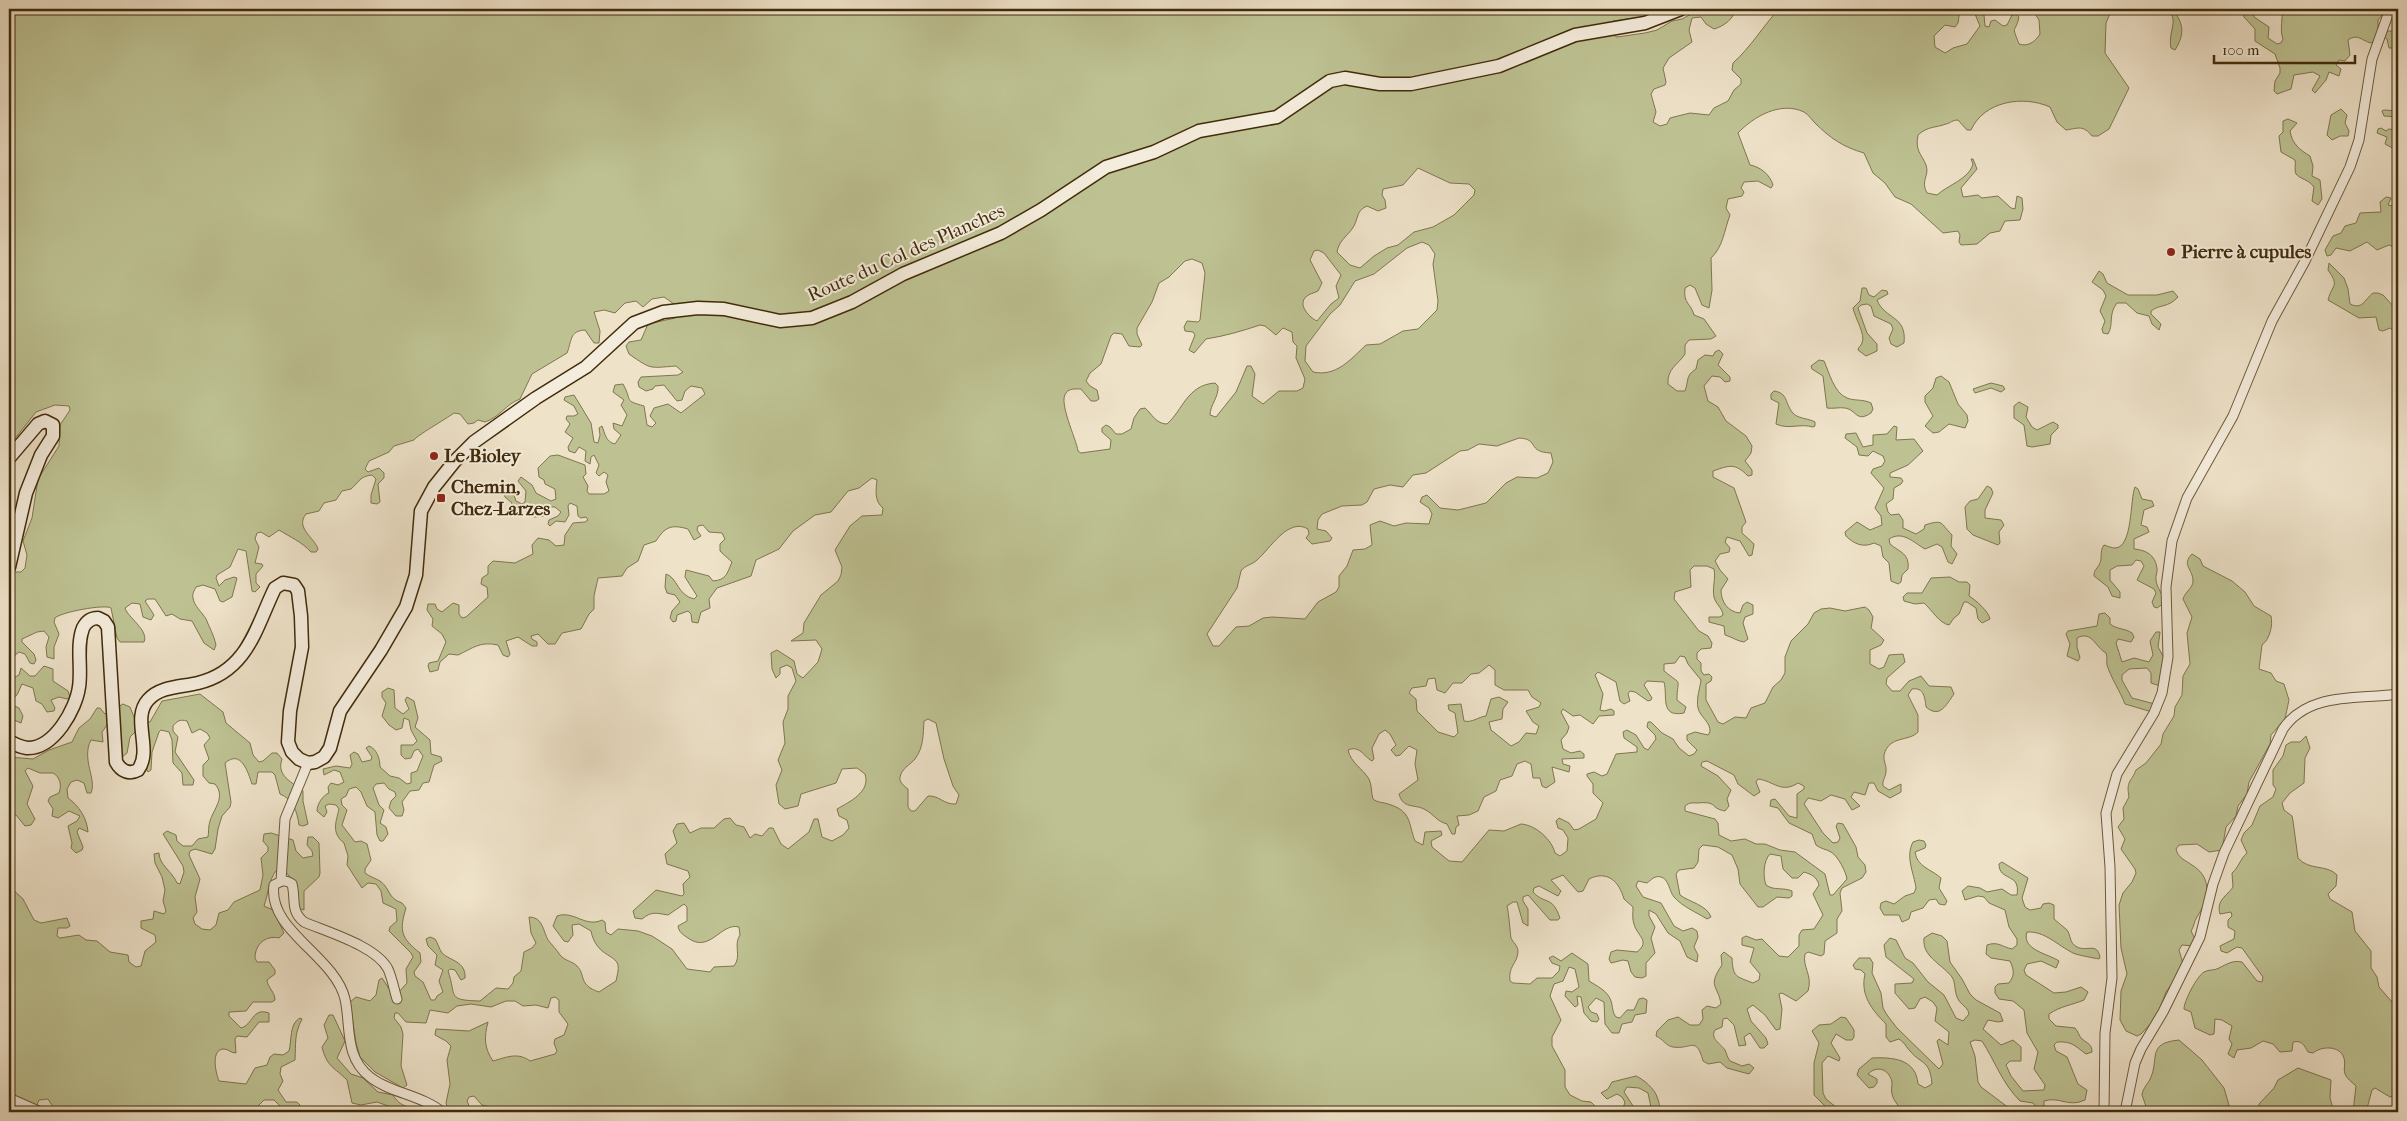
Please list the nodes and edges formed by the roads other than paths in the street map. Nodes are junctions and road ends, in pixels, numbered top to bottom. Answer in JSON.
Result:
{"nodes":[{"id":1,"x":1681,"y":9,"type":"edge"},
{"id":2,"x":2390,"y":9,"type":"edge"},
{"id":3,"x":9,"y":458,"type":"edge"},
{"id":4,"x":9,"y":566,"type":"edge"},
{"id":5,"x":2398,"y":694,"type":"edge"},
{"id":6,"x":9,"y":741,"type":"edge"},
{"id":7,"x":308,"y":763,"type":"junction"},
{"id":8,"x":281,"y":881,"type":"junction"},
{"id":9,"x":396,"y":999,"type":"dead end"},
{"id":10,"x":9,"y":1098,"type":"edge"},
{"id":11,"x":40,"y":1112,"type":"edge"},
{"id":12,"x":442,"y":1112,"type":"edge"},
{"id":13,"x":2104,"y":1112,"type":"edge"},
{"id":14,"x":2125,"y":1112,"type":"edge"}],
"edges":[{"from":1,"to":7,"type":"street","name":"Route du Col des Planches"},
{"from":2,"to":13,"type":"street"},
{"from":3,"to":4,"type":"street"},
{"from":5,"to":14,"type":"street"},
{"from":6,"to":7,"type":"street"},
{"from":7,"to":8,"type":"street"},
{"from":8,"to":9,"type":"street"},
{"from":8,"to":12,"type":"street"},
{"from":10,"to":11,"type":"street"}]}
